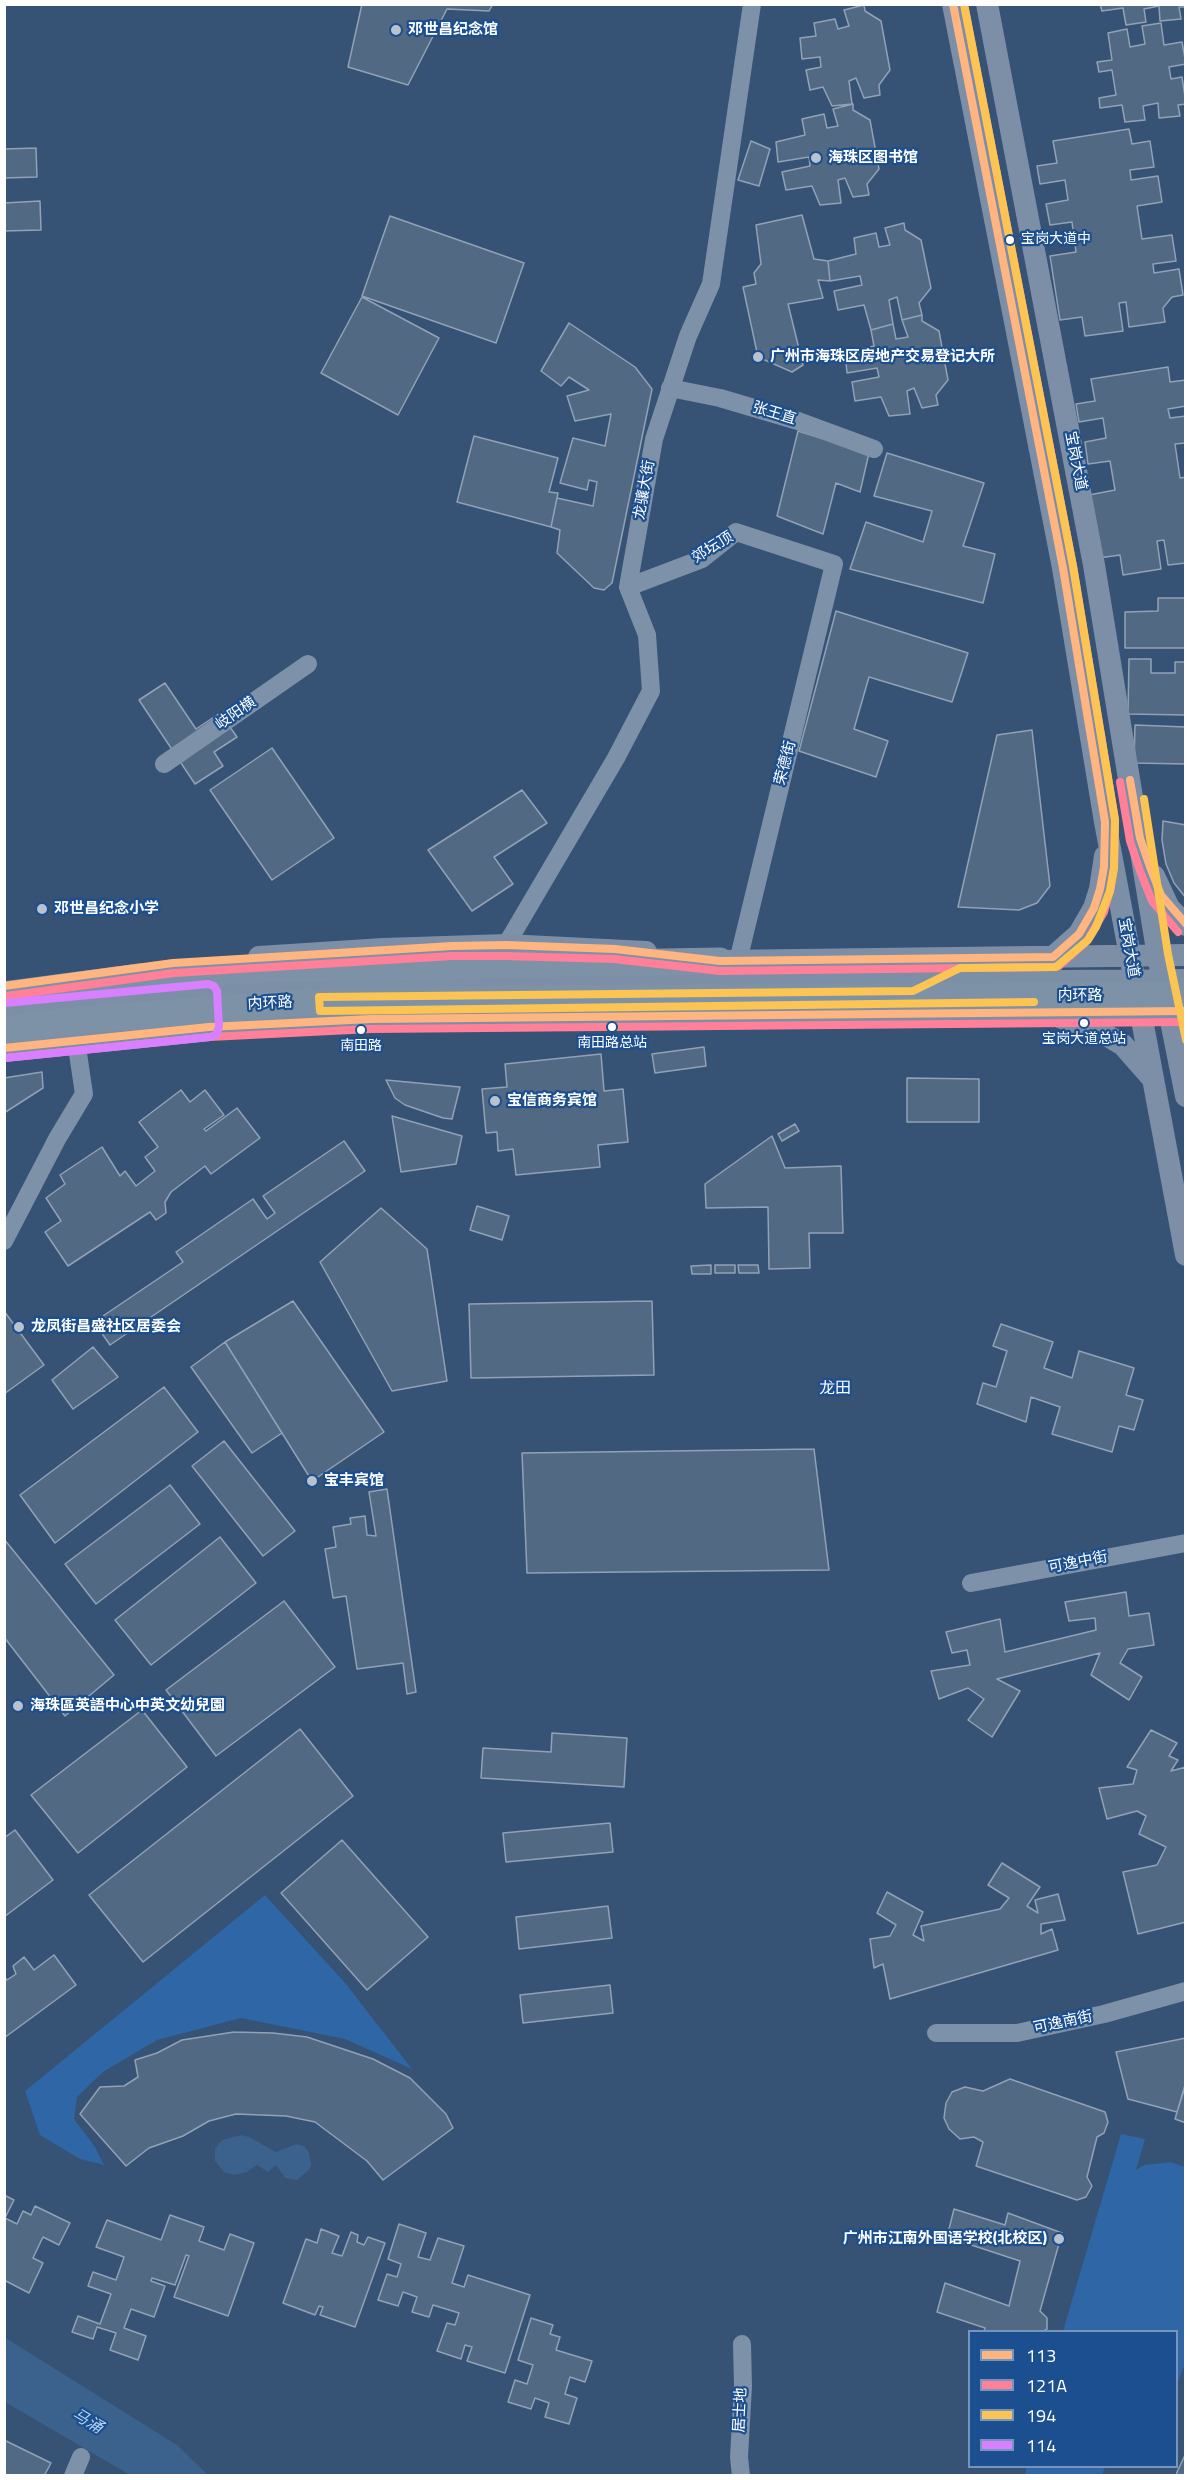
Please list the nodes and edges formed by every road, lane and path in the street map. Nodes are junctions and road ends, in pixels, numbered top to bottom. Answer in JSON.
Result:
{"nodes":[{"id":1,"x":752,"y":4,"type":"edge"},
{"id":2,"x":953,"y":4,"type":"edge"},
{"id":3,"x":987,"y":4,"type":"edge"},
{"id":4,"x":670,"y":388,"type":"junction"},
{"id":5,"x":874,"y":448,"type":"dead end"},
{"id":6,"x":834,"y":564,"type":"joint"},
{"id":7,"x":628,"y":587,"type":"junction"},
{"id":8,"x":308,"y":664,"type":"dead end"},
{"id":9,"x":164,"y":764,"type":"dead end"},
{"id":10,"x":1105,"y":822,"type":"junction"},
{"id":11,"x":1140,"y":838,"type":"junction"},
{"id":12,"x":1185,"y":925,"type":"edge"},
{"id":13,"x":506,"y":945,"type":"junction"},
{"id":14,"x":1185,"y":955,"type":"edge"},
{"id":15,"x":1129,"y":956,"type":"junction"},
{"id":16,"x":1158,"y":956,"type":"junction"},
{"id":17,"x":1006,"y":957,"type":"junction"},
{"id":18,"x":1053,"y":957,"type":"junction"},
{"id":19,"x":957,"y":958,"type":"junction"},
{"id":20,"x":729,"y":961,"type":"junction"},
{"id":21,"x":787,"y":961,"type":"junction"},
{"id":22,"x":1134,"y":980,"type":"junction"},
{"id":23,"x":1178,"y":980,"type":"edge"},
{"id":24,"x":912,"y":981,"type":"junction"},
{"id":25,"x":958,"y":981,"type":"junction"},
{"id":26,"x":864,"y":982,"type":"junction"},
{"id":27,"x":802,"y":983,"type":"junction"},
{"id":28,"x":4,"y":986,"type":"edge"},
{"id":29,"x":308,"y":987,"type":"junction"},
{"id":30,"x":207,"y":994,"type":"junction"},
{"id":31,"x":4,"y":995,"type":"edge"},
{"id":32,"x":1180,"y":1005,"type":"edge"},
{"id":33,"x":1140,"y":1011,"type":"junction"},
{"id":34,"x":1034,"y":1012,"type":"junction"},
{"id":35,"x":4,"y":1013,"type":"edge"},
{"id":36,"x":310,"y":1022,"type":"junction"},
{"id":37,"x":209,"y":1028,"type":"junction"},
{"id":38,"x":4,"y":1030,"type":"edge"},
{"id":39,"x":76,"y":1040,"type":"junction"},
{"id":40,"x":4,"y":1048,"type":"edge"},
{"id":41,"x":1154,"y":1080,"type":"junction"},
{"id":42,"x":1185,"y":1096,"type":"edge"},
{"id":43,"x":4,"y":1241,"type":"edge"},
{"id":44,"x":1185,"y":1255,"type":"edge"},
{"id":45,"x":1185,"y":1543,"type":"edge"},
{"id":46,"x":971,"y":1583,"type":"dead end"},
{"id":47,"x":1185,"y":1991,"type":"edge"},
{"id":48,"x":936,"y":2033,"type":"dead end"},
{"id":49,"x":742,"y":2344,"type":"dead end"},
{"id":50,"x":81,"y":2457,"type":"dead end"},
{"id":51,"x":73,"y":2475,"type":"edge"},
{"id":52,"x":741,"y":2475,"type":"edge"}],
"edges":[{"from":1,"to":4,"type":"street","name":"龙骧大街"},
{"from":2,"to":10,"type":"main road","name":"宝岗大道"},
{"from":3,"to":11,"type":"main road","name":"宝岗大道"},
{"from":4,"to":5,"type":"street","name":"张王直"},
{"from":4,"to":7,"type":"street","name":"龙骧大街"},
{"from":6,"to":7,"type":"street","name":"郊坛顶"},
{"from":6,"to":20,"type":"street","name":"荣德街"},
{"from":7,"to":13,"type":"street"},
{"from":8,"to":9,"type":"street","name":"岐阳横"},
{"from":10,"to":15,"type":"main road","name":"宝岗大道"},
{"from":10,"to":18,"type":"main road"},
{"from":11,"to":12,"type":"main road"},
{"from":11,"to":16,"type":"main road","name":"宝岗大道"},
{"from":13,"to":20,"type":"main road"},
{"from":13,"to":28,"type":"main road"},
{"from":14,"to":16,"type":"main road"},
{"from":15,"to":16,"type":"main road"},
{"from":15,"to":18,"type":"main road"},
{"from":15,"to":22,"type":"main road","name":"宝岗大道"},
{"from":16,"to":23,"type":"main road","name":"宝岗大道"},
{"from":17,"to":18,"type":"main road"},
{"from":17,"to":19,"type":"main road"},
{"from":17,"to":25,"type":"main road"},
{"from":19,"to":21,"type":"main road"},
{"from":19,"to":24,"type":"main road"},
{"from":20,"to":21,"type":"main road"},
{"from":20,"to":27,"type":"main road"},
{"from":20,"to":31,"type":"highway"},
{"from":21,"to":26,"type":"main road"},
{"from":22,"to":23,"type":"main road"},
{"from":22,"to":25,"type":"main road"},
{"from":22,"to":33,"type":"main road","name":"宝岗大道"},
{"from":23,"to":32,"type":"main road","name":"宝岗大道"},
{"from":23,"to":35,"type":"highway","name":"内环路"},
{"from":24,"to":25,"type":"main road"},
{"from":24,"to":26,"type":"main road"},
{"from":26,"to":27,"type":"main road"},
{"from":27,"to":29,"type":"main road"},
{"from":29,"to":30,"type":"main road"},
{"from":29,"to":36,"type":"street"},
{"from":30,"to":35,"type":"main road"},
{"from":30,"to":37,"type":"street"},
{"from":32,"to":33,"type":"main road"},
{"from":32,"to":38,"type":"highway","name":"内环路","bridge":true},
{"from":32,"to":42,"type":"main road","name":"宝岗大道"},
{"from":33,"to":34,"type":"main road"},
{"from":33,"to":41,"type":"main road","name":"宝岗大道"},
{"from":34,"to":36,"type":"main road"},
{"from":34,"to":41,"type":"main road"},
{"from":36,"to":37,"type":"main road"},
{"from":37,"to":39,"type":"main road"},
{"from":39,"to":40,"type":"main road"},
{"from":39,"to":43,"type":"street"},
{"from":41,"to":44,"type":"main road","name":"宝岗大道"},
{"from":45,"to":46,"type":"street","name":"可逸中街"},
{"from":47,"to":48,"type":"street","name":"可逸南街"},
{"from":49,"to":52,"type":"street","name":"居士地"},
{"from":50,"to":51,"type":"street"}]}
